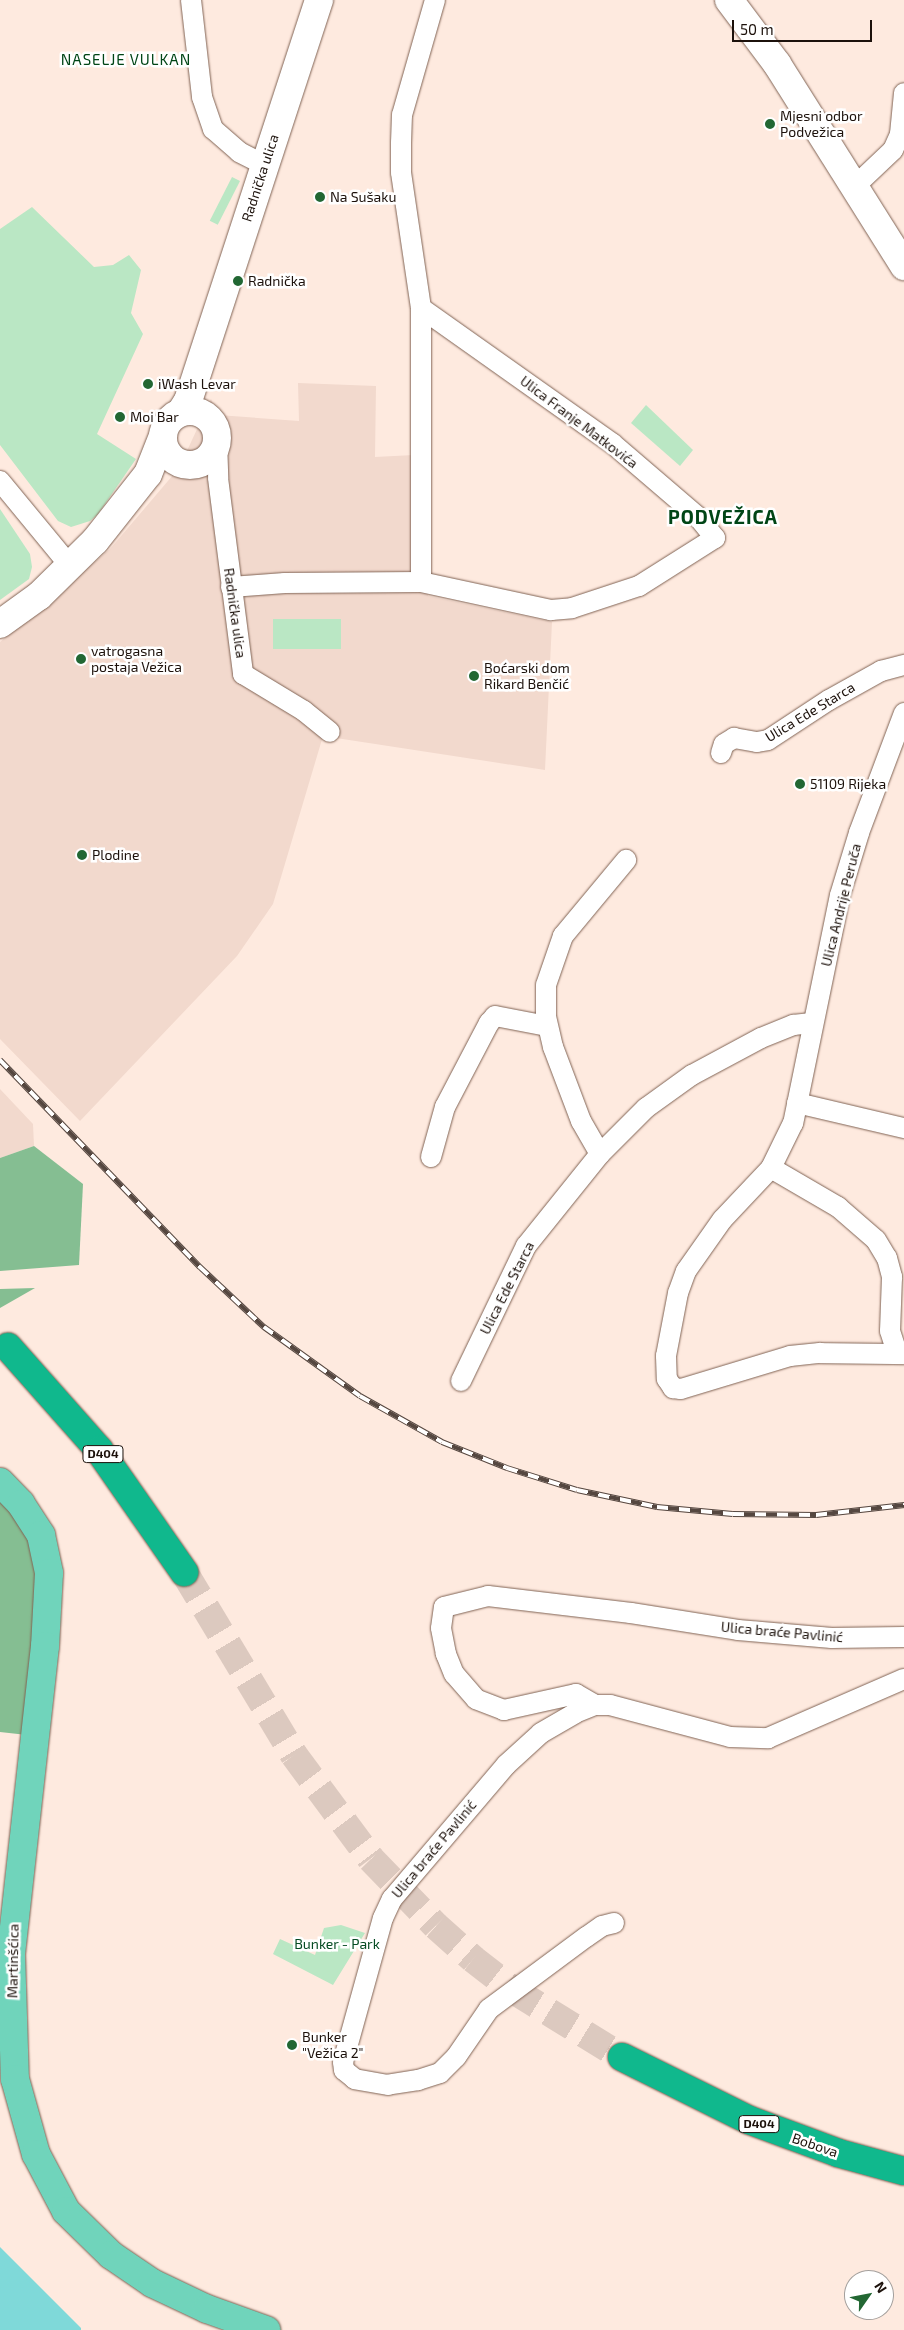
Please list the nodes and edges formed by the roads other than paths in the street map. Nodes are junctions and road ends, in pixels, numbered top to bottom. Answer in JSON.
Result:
{"nodes":[{"id":1,"x":192,"y":0,"type":"edge"},
{"id":2,"x":319,"y":0,"type":"edge"},
{"id":3,"x":435,"y":0,"type":"edge"},
{"id":4,"x":729,"y":0,"type":"edge"},
{"id":5,"x":904,"y":93,"type":"edge"},
{"id":6,"x":265,"y":165,"type":"junction"},
{"id":7,"x":855,"y":186,"type":"junction"},
{"id":8,"x":904,"y":266,"type":"edge"},
{"id":9,"x":421,"y":308,"type":"junction"},
{"id":10,"x":193,"y":413,"type":"junction"},
{"id":11,"x":163,"y":436,"type":"junction"},
{"id":12,"x":203,"y":461,"type":"junction"},
{"id":13,"x":148,"y":474,"type":"junction"},
{"id":14,"x":0,"y":482,"type":"edge"},
{"id":15,"x":70,"y":566,"type":"junction"},
{"id":16,"x":421,"y":582,"type":"junction"},
{"id":17,"x":231,"y":587,"type":"junction"},
{"id":18,"x":0,"y":624,"type":"edge"},
{"id":19,"x":904,"y":664,"type":"edge"},
{"id":20,"x":904,"y":713,"type":"edge"},
{"id":21,"x":330,"y":732,"type":"dead end"},
{"id":22,"x":720,"y":752,"type":"dead end"},
{"id":23,"x":626,"y":860,"type":"dead end"},
{"id":24,"x":812,"y":1023,"type":"junction"},
{"id":25,"x":547,"y":1026,"type":"junction"},
{"id":26,"x":797,"y":1103,"type":"junction"},
{"id":27,"x":904,"y":1128,"type":"edge"},
{"id":28,"x":600,"y":1154,"type":"junction"},
{"id":29,"x":431,"y":1157,"type":"dead end"},
{"id":30,"x":771,"y":1168,"type":"junction"},
{"id":31,"x":8,"y":1347,"type":"dead end"},
{"id":32,"x":901,"y":1354,"type":"edge"},
{"id":33,"x":461,"y":1381,"type":"dead end"},
{"id":34,"x":0,"y":1482,"type":"edge"},
{"id":35,"x":184,"y":1572,"type":"tunnel mouth"},
{"id":36,"x":904,"y":1637,"type":"edge"},
{"id":37,"x":904,"y":1679,"type":"edge"},
{"id":38,"x":595,"y":1706,"type":"junction"},
{"id":39,"x":614,"y":1923,"type":"dead end"},
{"id":40,"x":622,"y":2057,"type":"tunnel mouth"},
{"id":41,"x":904,"y":2171,"type":"edge"},
{"id":42,"x":266,"y":2330,"type":"edge"}],
"edges":[{"from":1,"to":6,"type":"street"},
{"from":2,"to":6,"type":"main road","name":"Radnička ulica"},
{"from":3,"to":9,"type":"street"},
{"from":4,"to":7,"type":"main road"},
{"from":5,"to":7,"type":"street"},
{"from":6,"to":10,"type":"main road","name":"Radnička ulica"},
{"from":7,"to":8,"type":"main road"},
{"from":9,"to":16,"type":"street"},
{"from":9,"to":16,"type":"street","name":"Ulica Franje Matkovića"},
{"from":10,"to":11,"type":"main road"},
{"from":10,"to":12,"type":"main road","name":"Radnička ulica"},
{"from":11,"to":12,"type":"main road","name":"Radnička ulica"},
{"from":11,"to":13,"type":"main road"},
{"from":12,"to":13,"type":"main road"},
{"from":12,"to":17,"type":"street","name":"Radnička ulica"},
{"from":13,"to":15,"type":"main road"},
{"from":14,"to":15,"type":"street"},
{"from":15,"to":18,"type":"main road"},
{"from":16,"to":17,"type":"street","name":"Ulica Franje Matkovića"},
{"from":17,"to":21,"type":"street","name":"Radnička ulica"},
{"from":19,"to":22,"type":"street","name":"Ulica Ede Starca"},
{"from":20,"to":24,"type":"street","name":"Ulica Andrije Peruča"},
{"from":23,"to":25,"type":"street"},
{"from":24,"to":26,"type":"street","name":"Ulica Andrije Peruča"},
{"from":24,"to":28,"type":"street","name":"Ulica Ede Starca"},
{"from":25,"to":28,"type":"street"},
{"from":25,"to":29,"type":"street"},
{"from":26,"to":27,"type":"street"},
{"from":26,"to":30,"type":"street","name":"Ulica Andrije Peruča"},
{"from":28,"to":33,"type":"street","name":"Ulica Ede Starca"},
{"from":30,"to":32,"type":"street","name":"Ulica Andrije Peruča"},
{"from":30,"to":32,"type":"street","name":"Ulica Andrije Peruča"},
{"from":31,"to":35,"type":"highway","number":"D404"},
{"from":34,"to":42,"type":"main road","name":"Martinšćica"},
{"from":36,"to":38,"type":"street","name":"Ulica braće Pavlinić"},
{"from":37,"to":38,"type":"street","name":"Ulica braće Pavlinić"},
{"from":38,"to":39,"type":"street","name":"Ulica braće Pavlinić"},
{"from":40,"to":41,"type":"highway","name":"Bobova","number":"D404"}]}
